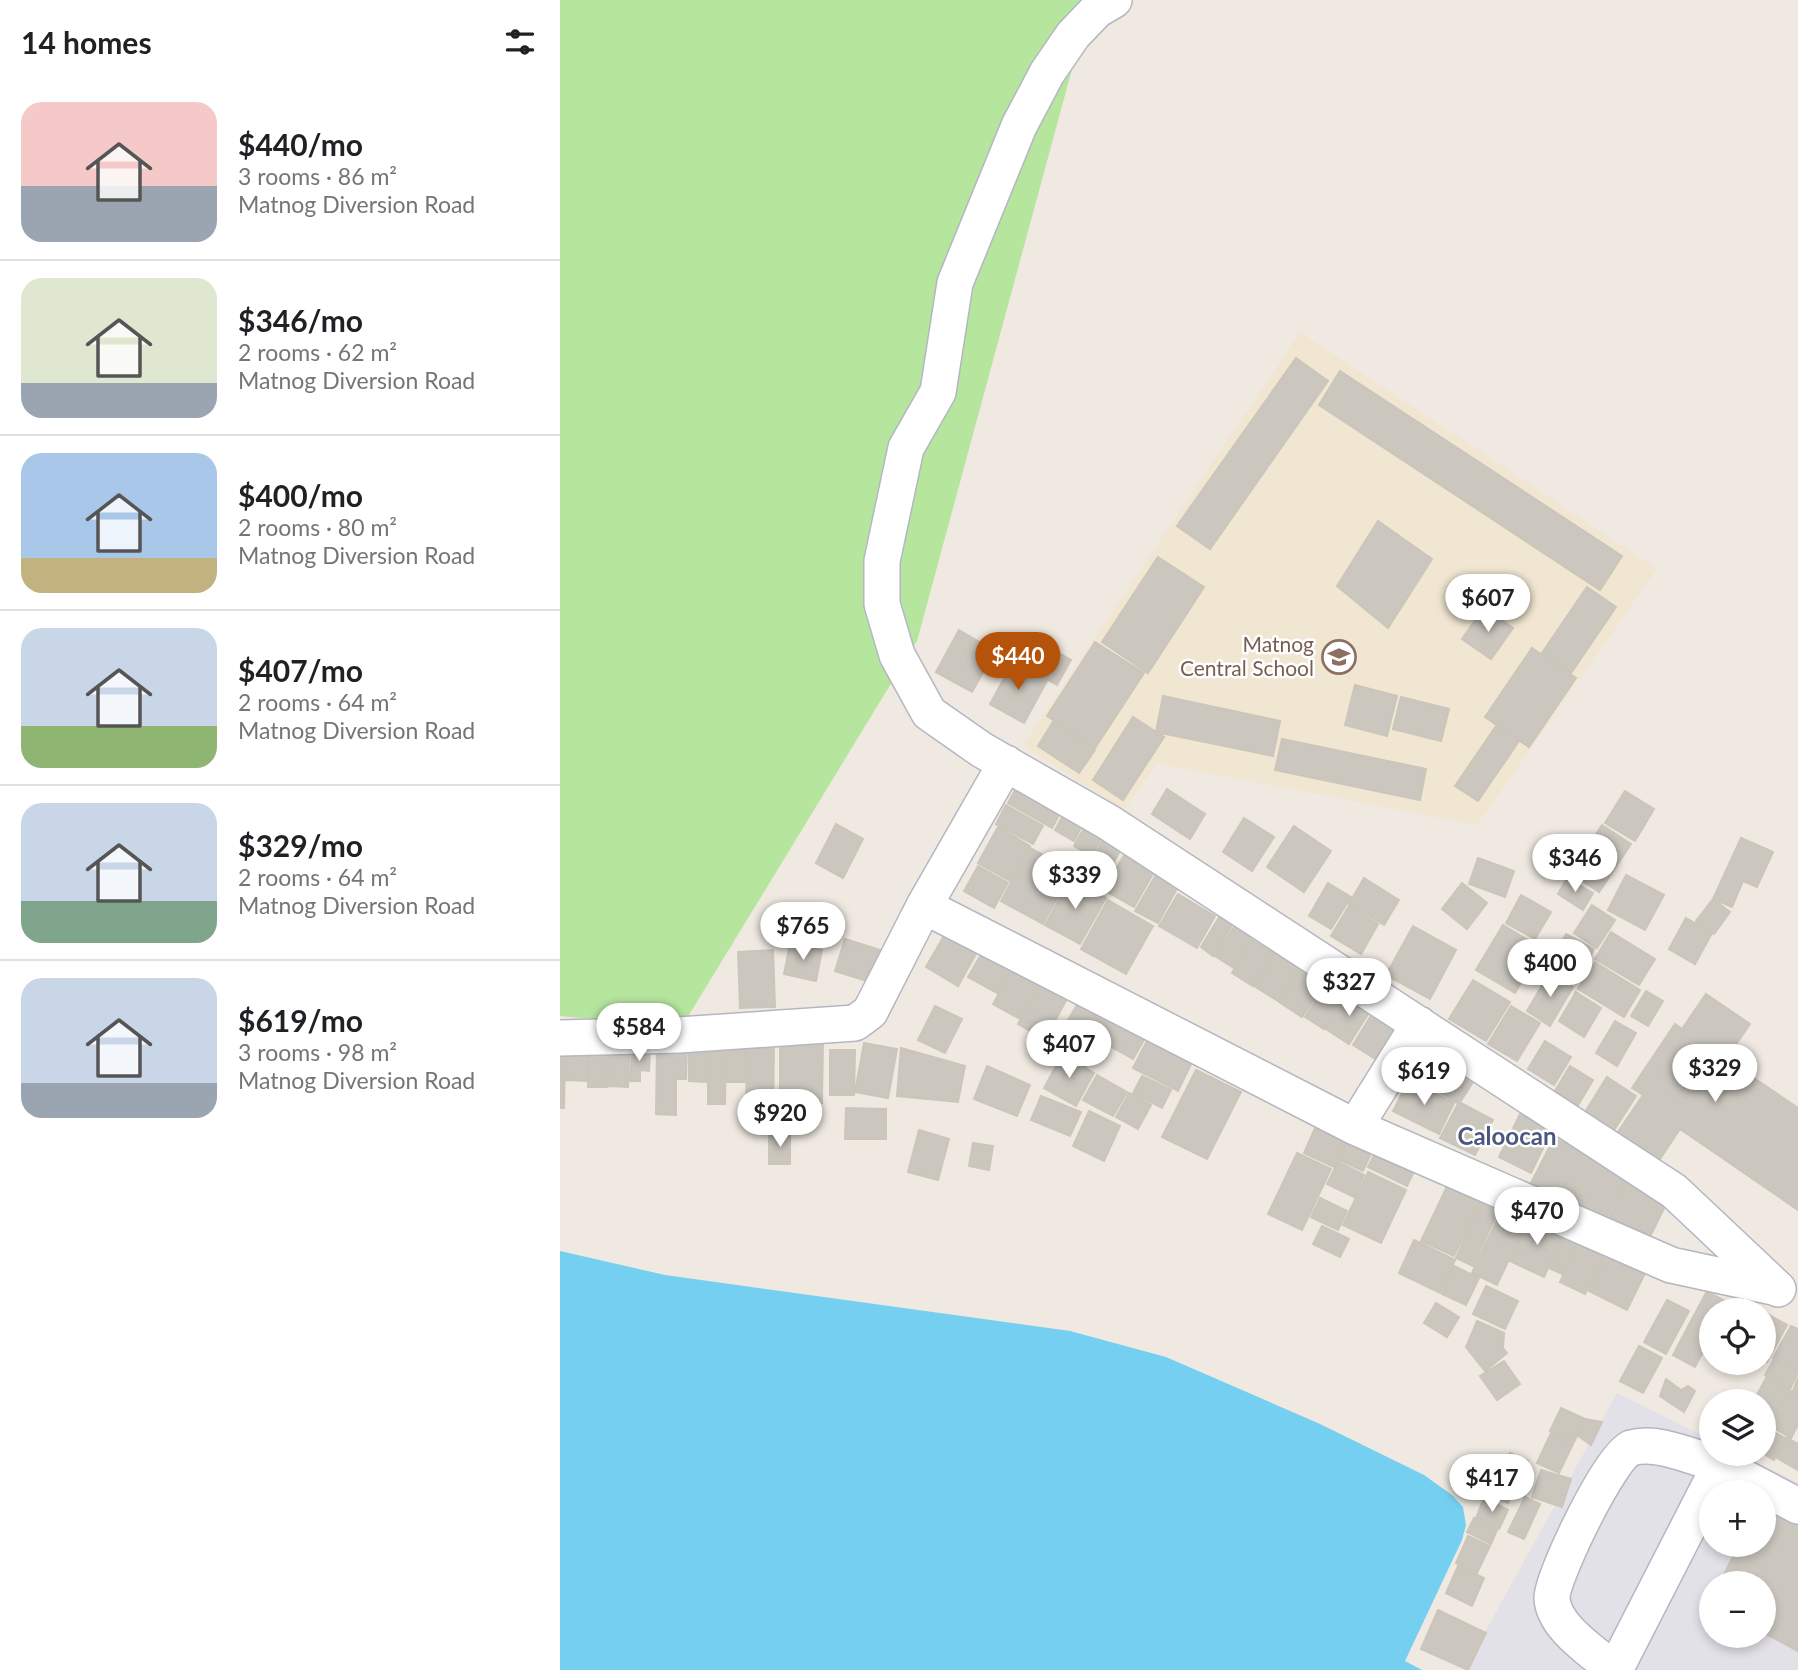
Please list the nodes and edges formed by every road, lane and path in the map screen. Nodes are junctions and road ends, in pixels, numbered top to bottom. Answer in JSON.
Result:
{"nodes":[{"id":1,"x":1114,"y":0,"type":"edge"},
{"id":2,"x":1006,"y":763,"type":"junction"},
{"id":3,"x":924,"y":905,"type":"junction"},
{"id":4,"x":1419,"y":1024,"type":"junction"},
{"id":5,"x":560,"y":1038,"type":"edge"},
{"id":6,"x":1355,"y":1127,"type":"junction"},
{"id":7,"x":1788,"y":1295,"type":"edge"},
{"id":8,"x":1699,"y":1459,"type":"edge"},
{"id":9,"x":1719,"y":1466,"type":"edge"},
{"id":10,"x":1722,"y":1466,"type":"edge"},
{"id":11,"x":1798,"y":1506,"type":"edge"},
{"id":12,"x":1614,"y":1670,"type":"edge"}],
"edges":[{"from":1,"to":2,"type":"street"},
{"from":2,"to":3,"type":"street"},
{"from":2,"to":4,"type":"street"},
{"from":3,"to":5,"type":"street"},
{"from":3,"to":6,"type":"street"},
{"from":4,"to":6,"type":"street"},
{"from":4,"to":7,"type":"street"},
{"from":6,"to":7,"type":"street"},
{"from":8,"to":12,"type":"street"},
{"from":9,"to":12,"type":"street"},
{"from":10,"to":11,"type":"street"}]}
